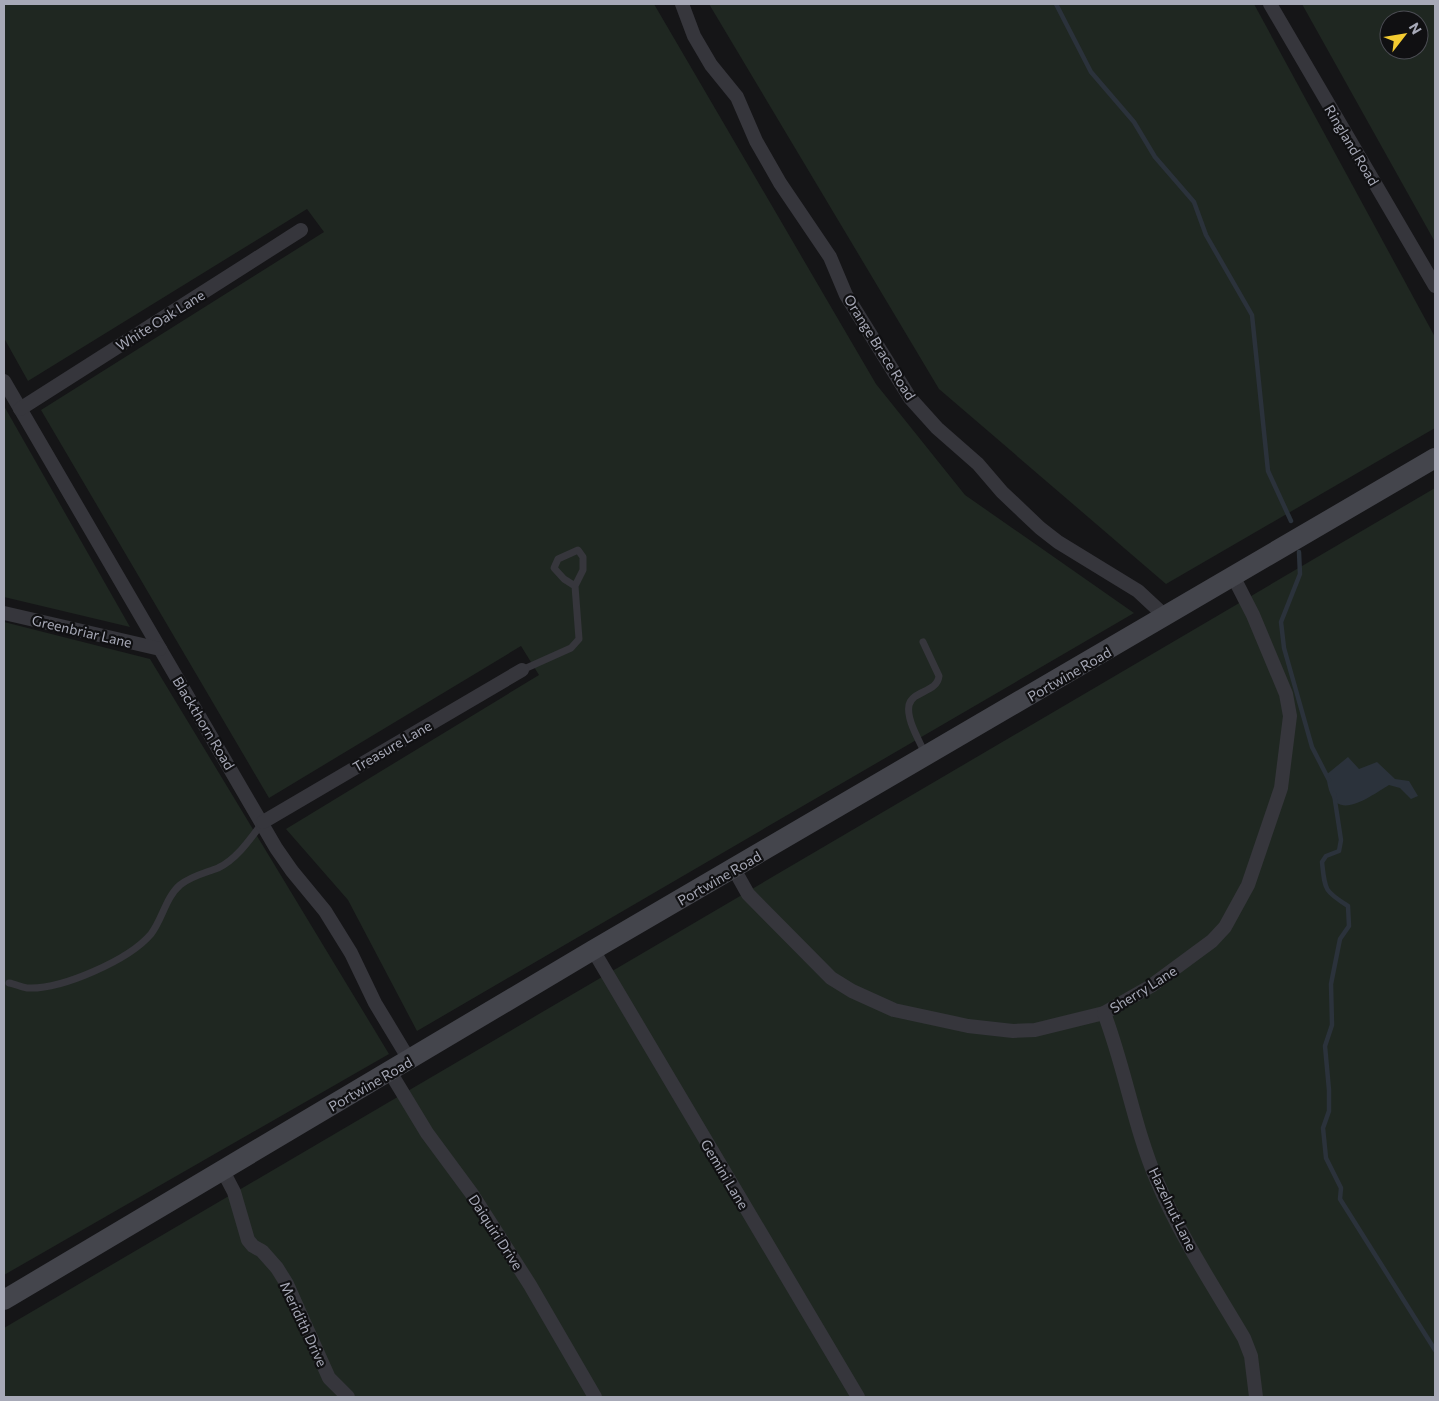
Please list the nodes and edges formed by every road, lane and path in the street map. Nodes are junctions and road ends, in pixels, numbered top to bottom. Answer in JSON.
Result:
{"nodes":[{"id":1,"x":682,"y":4,"type":"edge"},
{"id":2,"x":1270,"y":4,"type":"edge"},
{"id":3,"x":300,"y":230,"type":"dead end"},
{"id":4,"x":1435,"y":286,"type":"edge"},
{"id":5,"x":4,"y":381,"type":"edge"},
{"id":6,"x":20,"y":409,"type":"junction"},
{"id":7,"x":1435,"y":458,"type":"edge"},
{"id":8,"x":1233,"y":576,"type":"junction"},
{"id":9,"x":575,"y":586,"type":"junction"},
{"id":10,"x":4,"y":613,"type":"edge"},
{"id":11,"x":1166,"y":617,"type":"junction"},
{"id":12,"x":923,"y":642,"type":"dead end"},
{"id":13,"x":160,"y":649,"type":"junction"},
{"id":14,"x":522,"y":670,"type":"joint"},
{"id":15,"x":926,"y":757,"type":"junction"},
{"id":16,"x":263,"y":822,"type":"junction"},
{"id":17,"x":734,"y":869,"type":"junction"},
{"id":18,"x":592,"y":950,"type":"junction"},
{"id":19,"x":9,"y":983,"type":"dead end"},
{"id":20,"x":1104,"y":1013,"type":"junction"},
{"id":21,"x":410,"y":1061,"type":"junction"},
{"id":22,"x":390,"y":1072,"type":"junction"},
{"id":23,"x":222,"y":1171,"type":"junction"},
{"id":24,"x":4,"y":1300,"type":"edge"},
{"id":25,"x":348,"y":1397,"type":"edge"},
{"id":26,"x":595,"y":1397,"type":"edge"},
{"id":27,"x":858,"y":1397,"type":"edge"},
{"id":28,"x":1256,"y":1397,"type":"edge"}],
"edges":[{"from":1,"to":11,"type":"street","name":"Orange Brace Road"},
{"from":2,"to":4,"type":"street","name":"Ringland Road"},
{"from":3,"to":6,"type":"street","name":"White Oak Lane"},
{"from":5,"to":6,"type":"street","name":"Blackthorn Road"},
{"from":6,"to":13,"type":"street","name":"Blackthorn Road"},
{"from":7,"to":8,"type":"street","name":"Portwine Road"},
{"from":8,"to":11,"type":"street","name":"Portwine Road"},
{"from":8,"to":20,"type":"street","name":"Sherry Lane"},
{"from":9,"to":9,"type":"lane"},
{"from":9,"to":14,"type":"lane"},
{"from":10,"to":13,"type":"street","name":"Greenbriar Lane"},
{"from":11,"to":15,"type":"street","name":"Portwine Road"},
{"from":12,"to":15,"type":"lane"},
{"from":13,"to":16,"type":"street","name":"Blackthorn Road"},
{"from":14,"to":16,"type":"street","name":"Treasure Lane"},
{"from":15,"to":17,"type":"street","name":"Portwine Road"},
{"from":16,"to":19,"type":"lane"},
{"from":16,"to":21,"type":"street","name":"Blackthorn Road"},
{"from":17,"to":18,"type":"street","name":"Portwine Road"},
{"from":17,"to":20,"type":"street","name":"Sherry Lane"},
{"from":18,"to":21,"type":"street","name":"Portwine Road"},
{"from":18,"to":27,"type":"street","name":"Gemini Lane"},
{"from":20,"to":28,"type":"street","name":"Hazelnut Lane"},
{"from":21,"to":22,"type":"street","name":"Portwine Road"},
{"from":22,"to":23,"type":"street","name":"Portwine Road"},
{"from":22,"to":26,"type":"street","name":"Daiquiri Drive"},
{"from":23,"to":24,"type":"street","name":"Portwine Road"},
{"from":23,"to":25,"type":"street","name":"Meridith Drive"}]}
